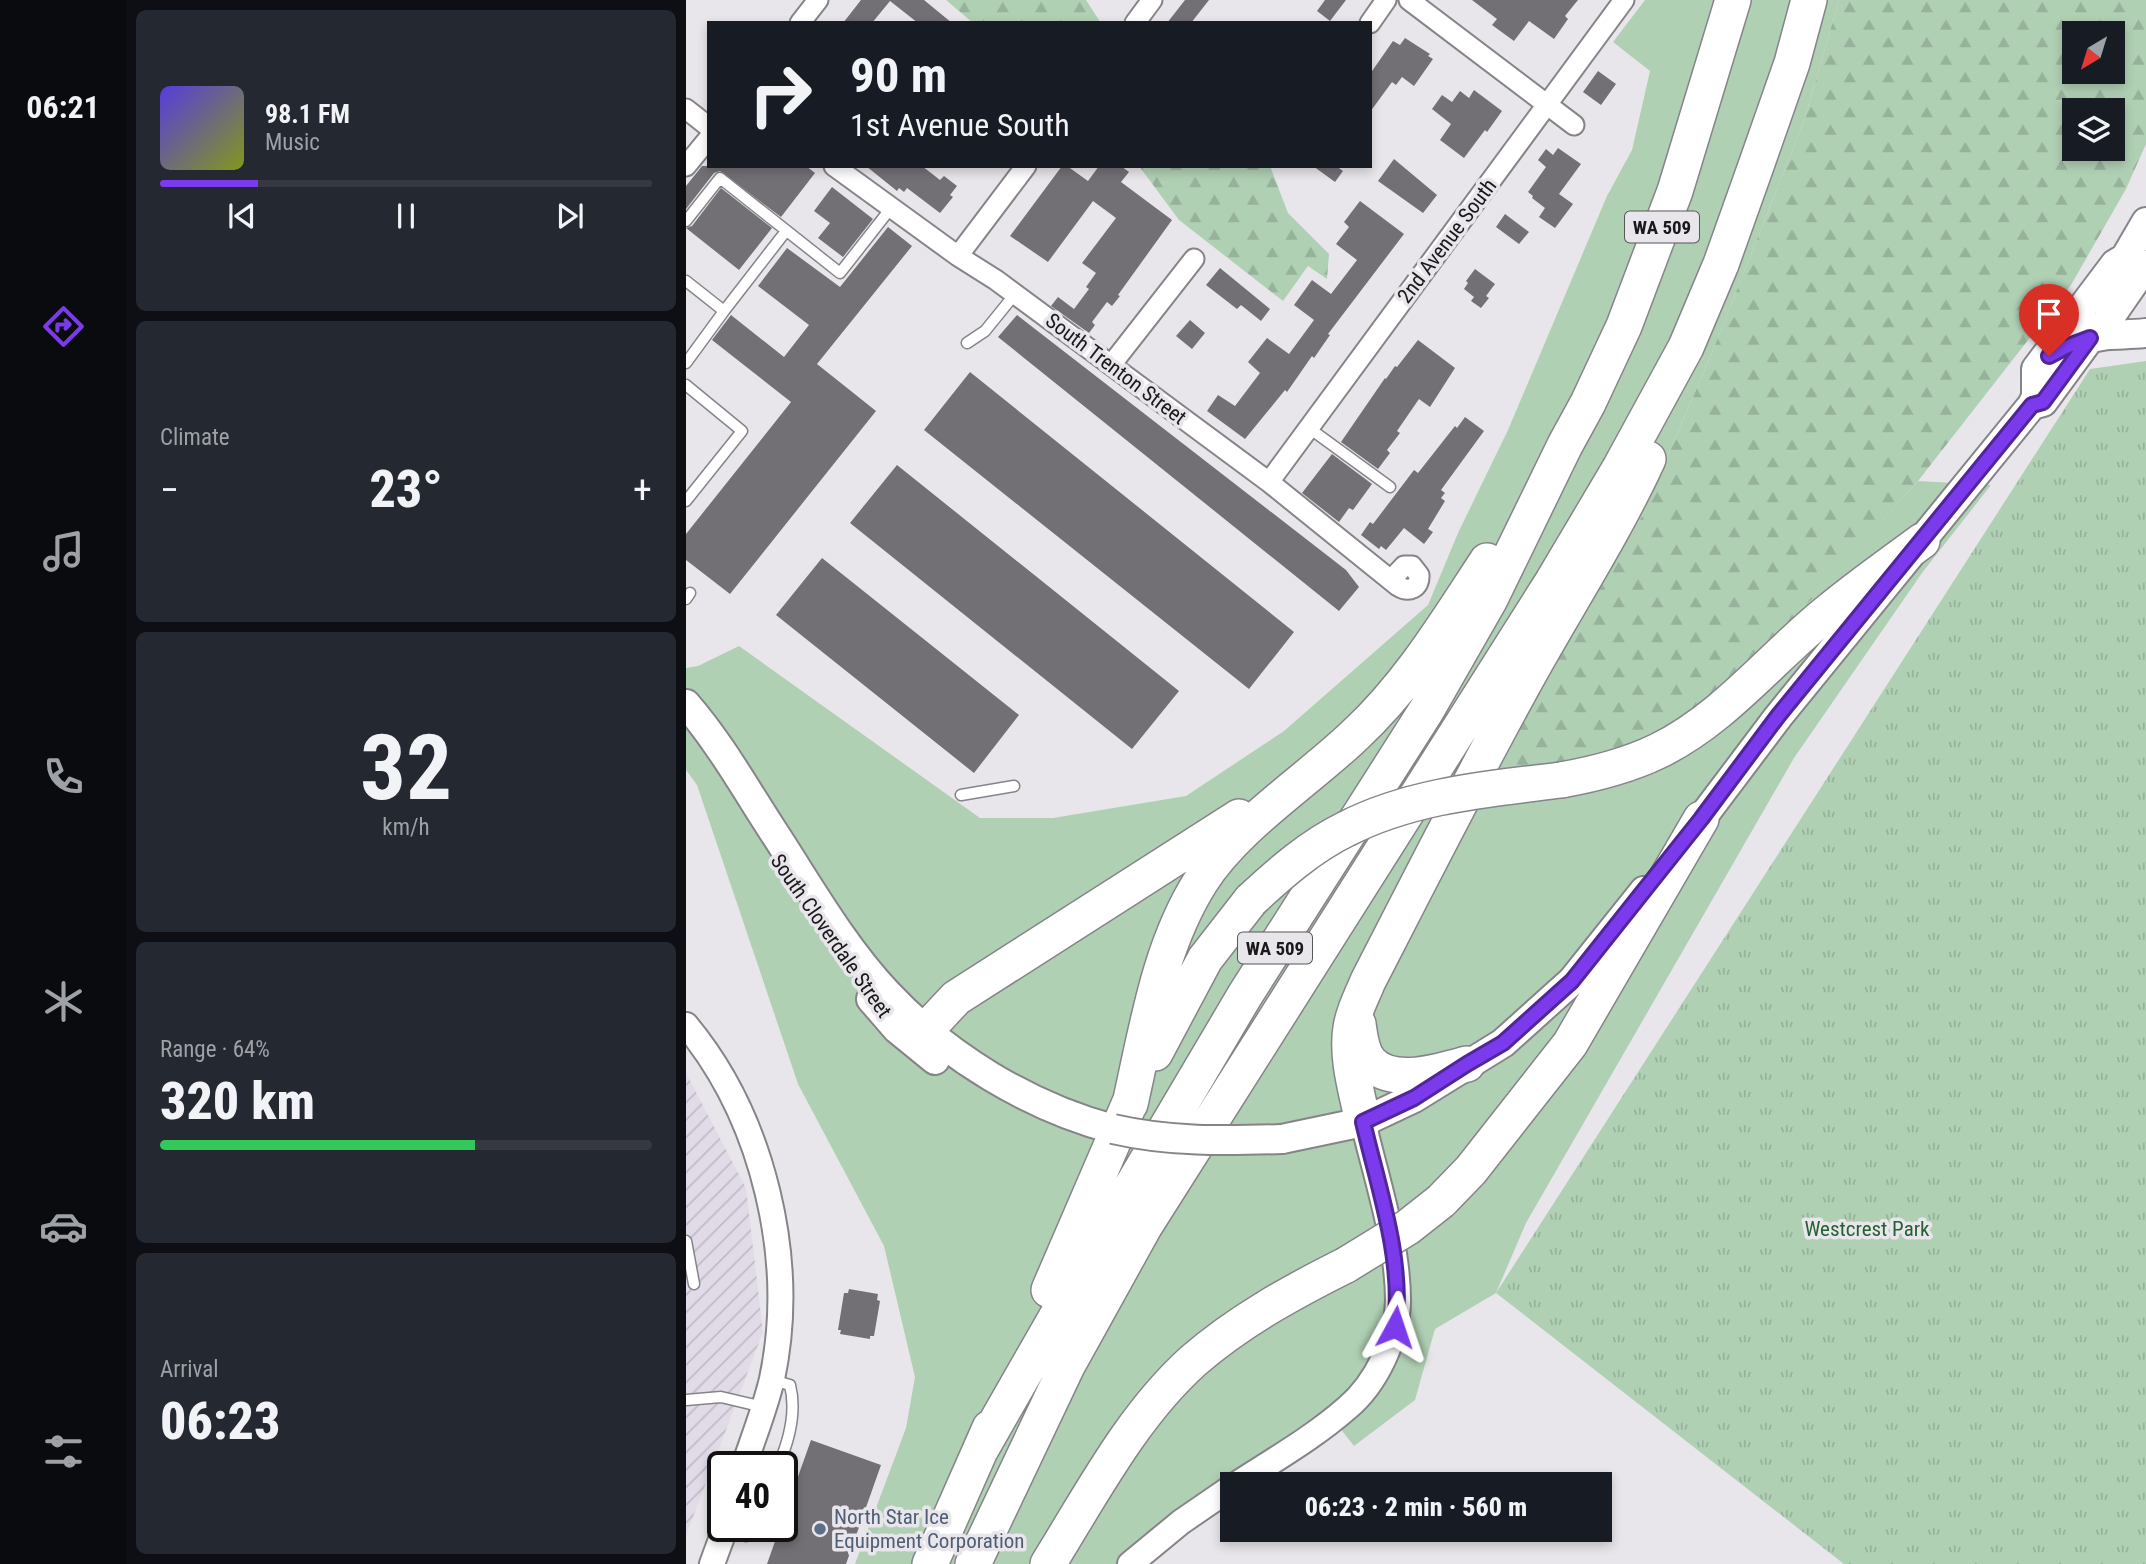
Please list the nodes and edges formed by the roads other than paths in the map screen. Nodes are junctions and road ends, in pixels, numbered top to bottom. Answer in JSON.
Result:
{"nodes":[{"id":1,"x":818,"y":0,"type":"edge"},
{"id":2,"x":1152,"y":0,"type":"edge"},
{"id":3,"x":1386,"y":0,"type":"edge"},
{"id":4,"x":1409,"y":0,"type":"edge"},
{"id":5,"x":1624,"y":0,"type":"edge"},
{"id":6,"x":1732,"y":0,"type":"edge"},
{"id":7,"x":1809,"y":0,"type":"edge"},
{"id":8,"x":802,"y":21,"type":"edge"},
{"id":9,"x":1136,"y":21,"type":"edge"},
{"id":10,"x":1371,"y":21,"type":"edge"},
{"id":11,"x":1549,"y":105,"type":"junction"},
{"id":12,"x":686,"y":108,"type":"edge"},
{"id":13,"x":707,"y":125,"type":"edge"},
{"id":14,"x":1574,"y":125,"type":"dead end"},
{"id":15,"x":707,"y":140,"type":"edge"},
{"id":16,"x":686,"y":166,"type":"edge"},
{"id":17,"x":837,"y":168,"type":"edge"},
{"id":18,"x":1024,"y":168,"type":"edge"},
{"id":19,"x":891,"y":208,"type":"junction"},
{"id":20,"x":686,"y":221,"type":"edge"},
{"id":21,"x":2146,"y":222,"type":"edge"},
{"id":22,"x":786,"y":231,"type":"junction"},
{"id":23,"x":958,"y":256,"type":"junction"},
{"id":24,"x":1194,"y":259,"type":"dead end"},
{"id":25,"x":2136,"y":262,"type":"edge"},
{"id":26,"x":686,"y":281,"type":"edge"},
{"id":27,"x":1015,"y":294,"type":"junction"},
{"id":28,"x":724,"y":311,"type":"junction"},
{"id":29,"x":2117,"y":332,"type":"edge"},
{"id":30,"x":967,"y":343,"type":"dead end"},
{"id":31,"x":1686,"y":346,"type":"junction"},
{"id":32,"x":686,"y":363,"type":"edge"},
{"id":33,"x":1111,"y":365,"type":"junction"},
{"id":34,"x":2036,"y":369,"type":"junction"},
{"id":35,"x":686,"y":385,"type":"edge"},
{"id":36,"x":2040,"y":400,"type":"junction"},
{"id":37,"x":1309,"y":428,"type":"junction"},
{"id":38,"x":1565,"y":445,"type":"junction"},
{"id":39,"x":1269,"y":482,"type":"junction"},
{"id":40,"x":1390,"y":488,"type":"dead end"},
{"id":41,"x":686,"y":501,"type":"edge"},
{"id":42,"x":1922,"y":541,"type":"junction"},
{"id":43,"x":1391,"y":580,"type":"dead end"},
{"id":44,"x":686,"y":704,"type":"edge"},
{"id":45,"x":1321,"y":764,"type":"junction"},
{"id":46,"x":1014,"y":786,"type":"dead end"},
{"id":47,"x":961,"y":795,"type":"dead end"},
{"id":48,"x":759,"y":808,"type":"junction"},
{"id":49,"x":1701,"y":819,"type":"junction"},
{"id":50,"x":1356,"y":1011,"type":"junction"},
{"id":51,"x":686,"y":1025,"type":"edge"},
{"id":52,"x":927,"y":1029,"type":"junction"},
{"id":53,"x":1467,"y":1064,"type":"junction"},
{"id":54,"x":1121,"y":1116,"type":"junction"},
{"id":55,"x":1363,"y":1122,"type":"junction"},
{"id":56,"x":686,"y":1241,"type":"edge"},
{"id":57,"x":694,"y":1284,"type":"dead end"},
{"id":58,"x":772,"y":1380,"type":"junction"},
{"id":59,"x":686,"y":1400,"type":"edge"},
{"id":60,"x":763,"y":1407,"type":"junction"},
{"id":61,"x":981,"y":1448,"type":"junction"},
{"id":62,"x":749,"y":1451,"type":"edge"},
{"id":63,"x":783,"y":1451,"type":"edge"},
{"id":64,"x":1255,"y":1472,"type":"edge"},
{"id":65,"x":1220,"y":1495,"type":"edge"},
{"id":66,"x":720,"y":1542,"type":"edge"},
{"id":67,"x":712,"y":1564,"type":"edge"},
{"id":68,"x":930,"y":1564,"type":"edge"},
{"id":69,"x":973,"y":1564,"type":"edge"},
{"id":70,"x":1048,"y":1564,"type":"edge"},
{"id":71,"x":1130,"y":1564,"type":"edge"}],
"edges":[{"from":1,"to":8,"type":"street"},
{"from":2,"to":9,"type":"street"},
{"from":3,"to":10,"type":"street"},
{"from":4,"to":11,"type":"street"},
{"from":5,"to":11,"type":"street","name":"2nd Avenue South"},
{"from":6,"to":38,"type":"highway","number":"WA 509"},
{"from":7,"to":31,"type":"highway","number":"WA 509"},
{"from":11,"to":14,"type":"street"},
{"from":11,"to":37,"type":"street","name":"2nd Avenue South"},
{"from":12,"to":13,"type":"street"},
{"from":15,"to":16,"type":"street"},
{"from":17,"to":19,"type":"street","name":"South Trenton Street"},
{"from":18,"to":23,"type":"street"},
{"from":19,"to":22,"type":"lane"},
{"from":19,"to":23,"type":"street","name":"South Trenton Street"},
{"from":20,"to":22,"type":"lane"},
{"from":21,"to":25,"type":"main road"},
{"from":22,"to":28,"type":"lane"},
{"from":23,"to":27,"type":"street","name":"South Trenton Street"},
{"from":24,"to":33,"type":"street"},
{"from":25,"to":29,"type":"main road"},
{"from":25,"to":34,"type":"main road"},
{"from":26,"to":28,"type":"lane"},
{"from":27,"to":30,"type":"lane"},
{"from":27,"to":33,"type":"street","name":"South Trenton Street"},
{"from":28,"to":32,"type":"lane"},
{"from":29,"to":34,"type":"main road"},
{"from":29,"to":36,"type":"main road"},
{"from":29,"to":36,"type":"main road"},
{"from":31,"to":50,"type":"highway"},
{"from":31,"to":69,"type":"highway","number":"WA 509"},
{"from":33,"to":39,"type":"street","name":"South Trenton Street"},
{"from":34,"to":36,"type":"main road"},
{"from":35,"to":41,"type":"lane"},
{"from":36,"to":42,"type":"main road","name":"South Cloverdale Street"},
{"from":37,"to":39,"type":"street","name":"2nd Avenue South"},
{"from":37,"to":40,"type":"lane"},
{"from":38,"to":45,"type":"highway"},
{"from":38,"to":61,"type":"highway","number":"WA 509"},
{"from":39,"to":43,"type":"street","name":"South Trenton Street"},
{"from":42,"to":49,"type":"main road","name":"South Cloverdale Street"},
{"from":42,"to":54,"type":"highway","bridge":true},
{"from":44,"to":48,"type":"main road","name":"South Cloverdale Street"},
{"from":45,"to":52,"type":"highway"},
{"from":45,"to":54,"type":"highway"},
{"from":46,"to":47,"type":"lane"},
{"from":48,"to":52,"type":"main road","name":"South Cloverdale Street"},
{"from":48,"to":54,"type":"main road","name":"South Cloverdale Street"},
{"from":49,"to":53,"type":"main road","name":"South Cloverdale Street"},
{"from":49,"to":70,"type":"highway","bridge":true},
{"from":50,"to":53,"type":"highway"},
{"from":50,"to":55,"type":"highway"},
{"from":51,"to":58,"type":"street"},
{"from":52,"to":54,"type":"main road","name":"South Cloverdale Street"},
{"from":53,"to":55,"type":"main road","name":"South Cloverdale Street"},
{"from":54,"to":55,"type":"main road","name":"South Cloverdale Street","bridge":true},
{"from":54,"to":61,"type":"highway"},
{"from":55,"to":64,"type":"street"},
{"from":56,"to":57,"type":"lane"},
{"from":58,"to":60,"type":"street"},
{"from":58,"to":63,"type":"lane"},
{"from":59,"to":60,"type":"lane"},
{"from":60,"to":62,"type":"street"},
{"from":61,"to":68,"type":"highway","number":"WA 509"},
{"from":65,"to":71,"type":"street"},
{"from":66,"to":67,"type":"street"}]}
